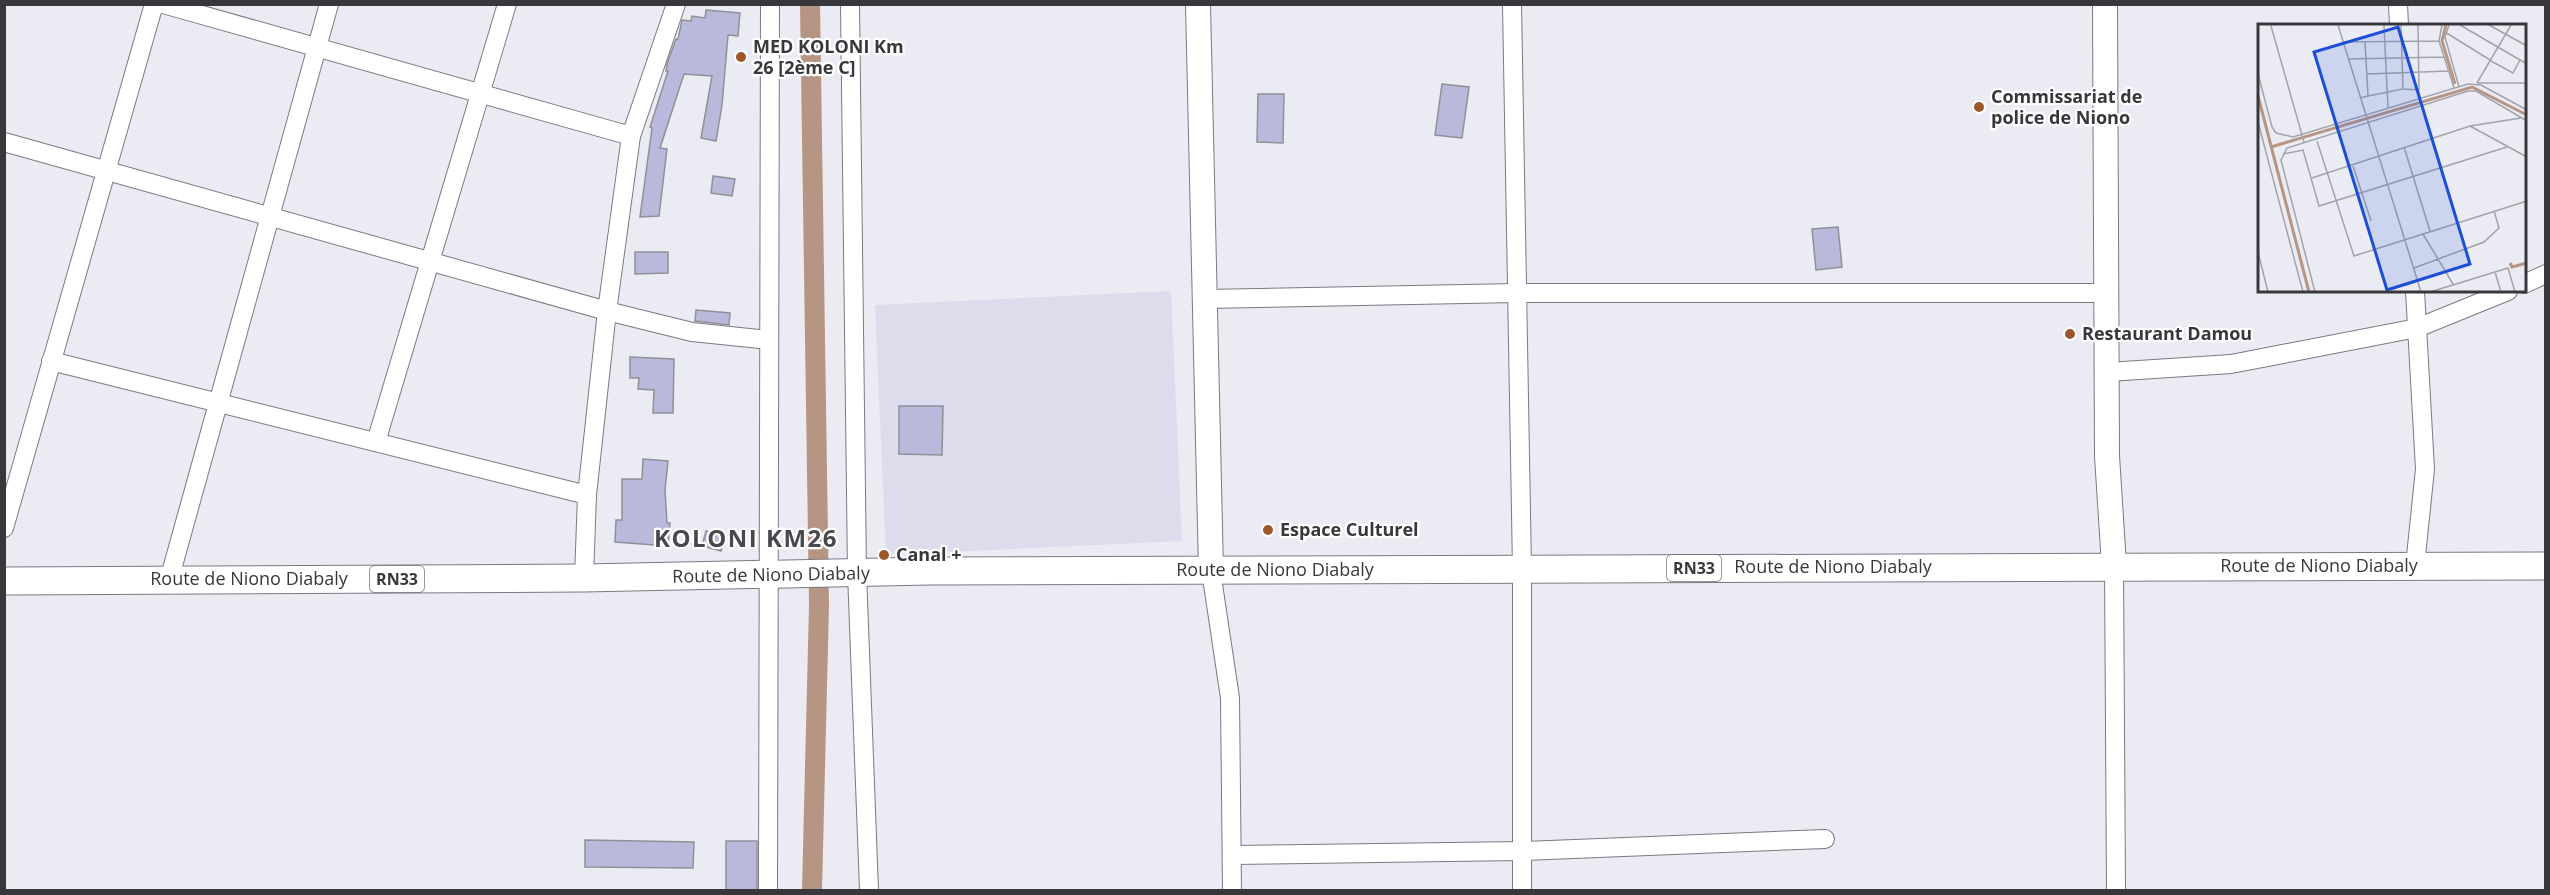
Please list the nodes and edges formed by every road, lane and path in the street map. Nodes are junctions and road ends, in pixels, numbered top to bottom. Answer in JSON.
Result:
{"nodes":[{"id":1,"x":154,"y":4,"type":"edge"},
{"id":2,"x":163,"y":4,"type":"edge"},
{"id":3,"x":328,"y":4,"type":"edge"},
{"id":4,"x":507,"y":4,"type":"edge"},
{"id":5,"x":676,"y":4,"type":"edge"},
{"id":6,"x":770,"y":4,"type":"edge"},
{"id":7,"x":850,"y":4,"type":"edge"},
{"id":8,"x":1198,"y":4,"type":"edge"},
{"id":9,"x":1512,"y":4,"type":"edge"},
{"id":10,"x":2105,"y":4,"type":"edge"},
{"id":11,"x":2398,"y":4,"type":"edge"},
{"id":12,"x":2399,"y":24,"type":"edge"},
{"id":13,"x":316,"y":48,"type":"junction"},
{"id":14,"x":480,"y":94,"type":"junction"},
{"id":15,"x":631,"y":136,"type":"junction"},
{"id":16,"x":4,"y":142,"type":"edge"},
{"id":17,"x":106,"y":169,"type":"junction"},
{"id":18,"x":270,"y":215,"type":"junction"},
{"id":19,"x":430,"y":261,"type":"junction"},
{"id":20,"x":2546,"y":274,"type":"edge"},
{"id":21,"x":2526,"y":283,"type":"edge"},
{"id":22,"x":1517,"y":292,"type":"junction"},
{"id":23,"x":2415,"y":292,"type":"edge"},
{"id":24,"x":2506,"y":292,"type":"edge"},
{"id":25,"x":2108,"y":293,"type":"junction"},
{"id":26,"x":1205,"y":299,"type":"junction"},
{"id":27,"x":607,"y":311,"type":"junction"},
{"id":28,"x":2417,"y":328,"type":"junction"},
{"id":29,"x":769,"y":340,"type":"junction"},
{"id":30,"x":51,"y":361,"type":"junction"},
{"id":31,"x":2108,"y":372,"type":"junction"},
{"id":32,"x":218,"y":402,"type":"junction"},
{"id":33,"x":376,"y":442,"type":"junction"},
{"id":34,"x":587,"y":495,"type":"junction"},
{"id":35,"x":4,"y":528,"type":"edge"},
{"id":36,"x":2114,"y":566,"type":"junction"},
{"id":37,"x":2415,"y":566,"type":"junction"},
{"id":38,"x":2546,"y":566,"type":"edge"},
{"id":39,"x":1522,"y":569,"type":"junction"},
{"id":40,"x":1211,"y":571,"type":"junction"},
{"id":41,"x":850,"y":574,"type":"junction"},
{"id":42,"x":778,"y":575,"type":"junction"},
{"id":43,"x":584,"y":578,"type":"junction"},
{"id":44,"x":169,"y":580,"type":"junction"},
{"id":45,"x":4,"y":581,"type":"edge"},
{"id":46,"x":1825,"y":839,"type":"dead end"},
{"id":47,"x":1522,"y":851,"type":"junction"},
{"id":48,"x":1232,"y":855,"type":"junction"},
{"id":49,"x":768,"y":891,"type":"edge"},
{"id":50,"x":869,"y":891,"type":"edge"},
{"id":51,"x":1232,"y":891,"type":"edge"},
{"id":52,"x":1522,"y":891,"type":"edge"},
{"id":53,"x":2116,"y":891,"type":"edge"}],
"edges":[{"from":1,"to":17,"type":"street"},
{"from":2,"to":13,"type":"street"},
{"from":3,"to":13,"type":"street"},
{"from":4,"to":14,"type":"street"},
{"from":5,"to":15,"type":"street"},
{"from":6,"to":29,"type":"street"},
{"from":7,"to":41,"type":"street"},
{"from":8,"to":26,"type":"street"},
{"from":9,"to":22,"type":"street"},
{"from":10,"to":25,"type":"street"},
{"from":11,"to":12,"type":"street"},
{"from":13,"to":14,"type":"street"},
{"from":13,"to":18,"type":"street"},
{"from":14,"to":15,"type":"street"},
{"from":14,"to":19,"type":"street"},
{"from":15,"to":27,"type":"street"},
{"from":16,"to":17,"type":"street"},
{"from":17,"to":18,"type":"street"},
{"from":17,"to":30,"type":"street"},
{"from":18,"to":19,"type":"street"},
{"from":18,"to":32,"type":"street"},
{"from":19,"to":27,"type":"street"},
{"from":19,"to":33,"type":"street"},
{"from":20,"to":21,"type":"street"},
{"from":22,"to":25,"type":"street"},
{"from":22,"to":26,"type":"street"},
{"from":22,"to":39,"type":"street"},
{"from":23,"to":28,"type":"street"},
{"from":24,"to":28,"type":"street"},
{"from":25,"to":31,"type":"street"},
{"from":26,"to":40,"type":"street"},
{"from":27,"to":29,"type":"street"},
{"from":27,"to":34,"type":"street"},
{"from":28,"to":31,"type":"street"},
{"from":28,"to":37,"type":"street"},
{"from":29,"to":42,"type":"street"},
{"from":30,"to":32,"type":"street"},
{"from":30,"to":35,"type":"street"},
{"from":31,"to":36,"type":"street"},
{"from":32,"to":33,"type":"street"},
{"from":32,"to":44,"type":"street"},
{"from":33,"to":34,"type":"street"},
{"from":34,"to":43,"type":"street"},
{"from":36,"to":37,"type":"main road","name":"Route de Niono Diabaly","number":"RN33"},
{"from":36,"to":39,"type":"main road","name":"Route de Niono Diabaly","number":"RN33"},
{"from":36,"to":53,"type":"street"},
{"from":37,"to":38,"type":"main road","name":"Route de Niono Diabaly","number":"RN33"},
{"from":39,"to":40,"type":"main road","name":"Route de Niono Diabaly","number":"RN33"},
{"from":39,"to":47,"type":"street"},
{"from":40,"to":41,"type":"main road","name":"Route de Niono Diabaly","number":"RN33"},
{"from":40,"to":48,"type":"street"},
{"from":41,"to":42,"type":"main road","name":"Route de Niono Diabaly","number":"RN33"},
{"from":41,"to":50,"type":"street"},
{"from":42,"to":43,"type":"main road","name":"Route de Niono Diabaly","number":"RN33"},
{"from":42,"to":49,"type":"street"},
{"from":43,"to":44,"type":"main road","name":"Route de Niono Diabaly","number":"RN33"},
{"from":44,"to":45,"type":"main road","name":"Route de Niono Diabaly","number":"RN33"},
{"from":46,"to":47,"type":"street"},
{"from":47,"to":48,"type":"street"},
{"from":47,"to":52,"type":"street"},
{"from":48,"to":51,"type":"street"}]}
